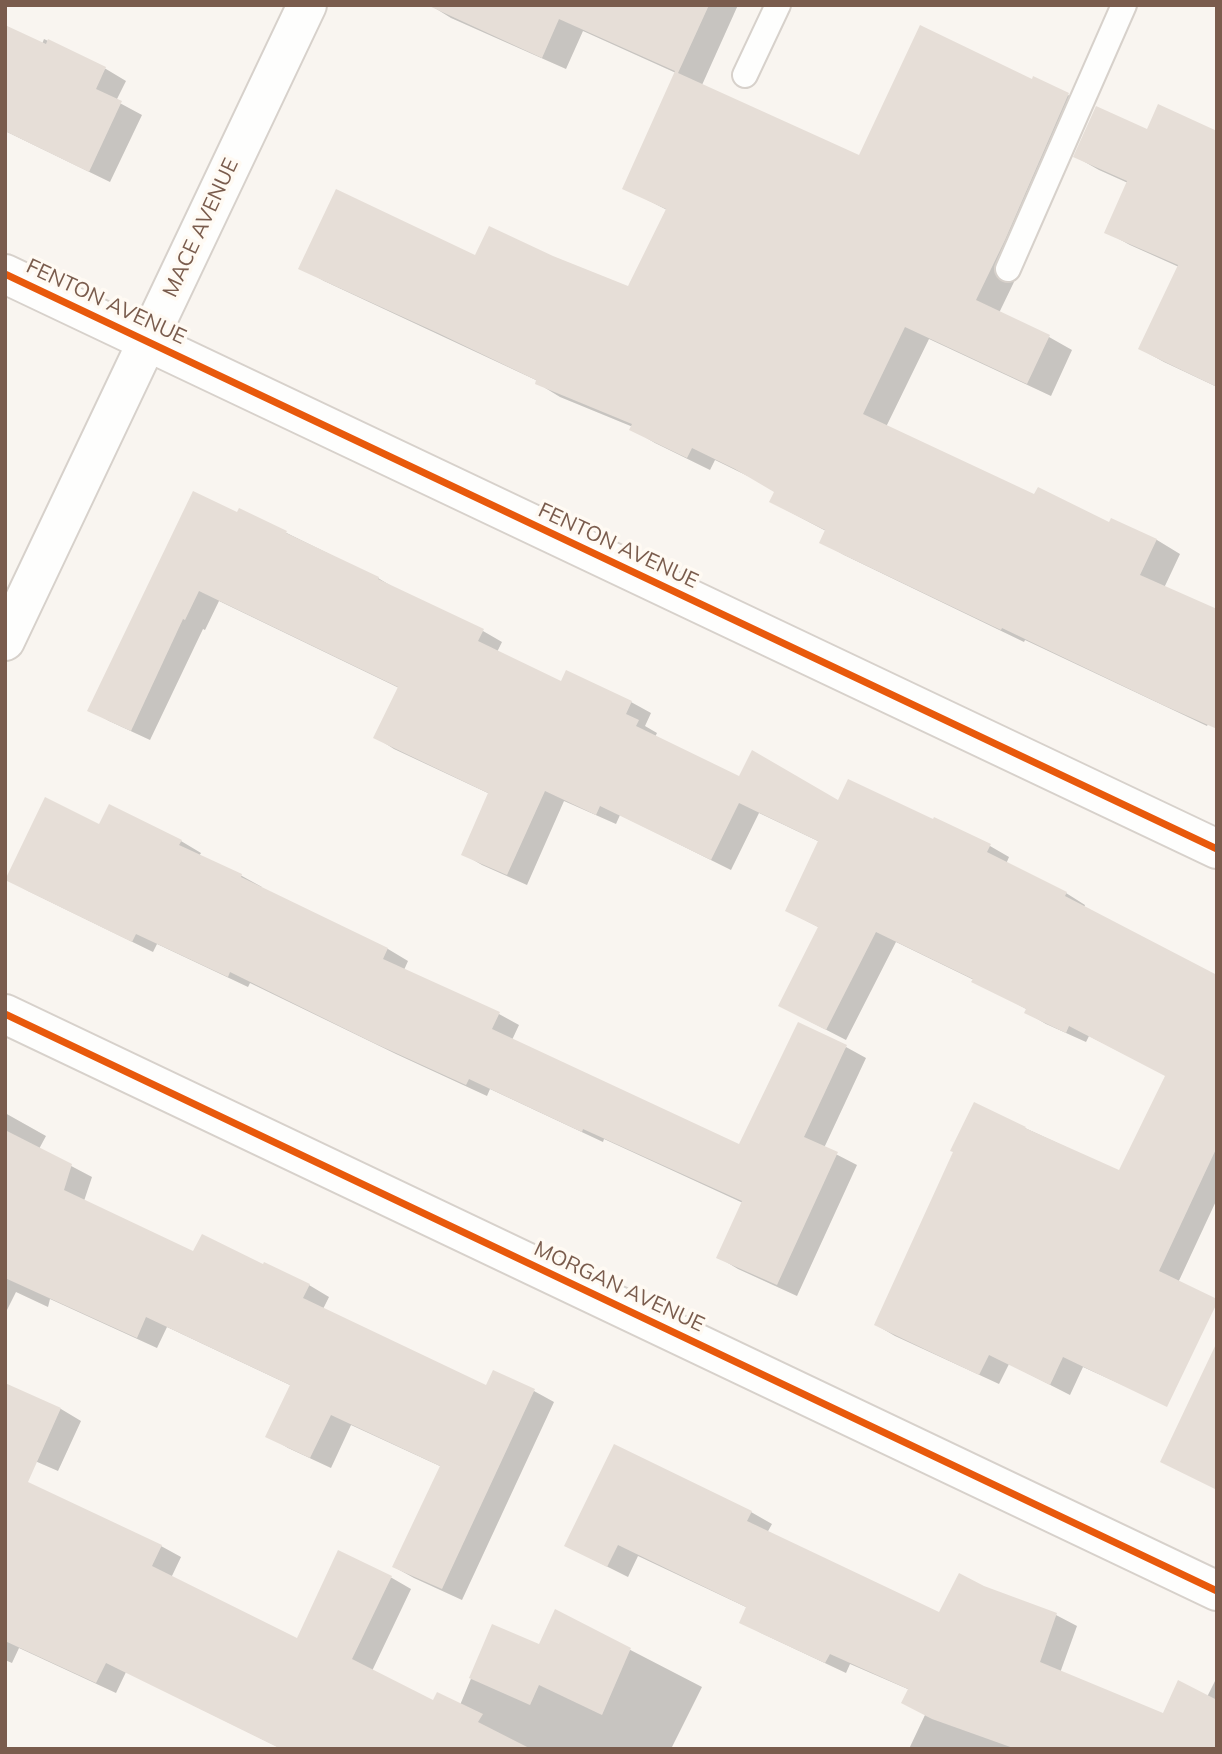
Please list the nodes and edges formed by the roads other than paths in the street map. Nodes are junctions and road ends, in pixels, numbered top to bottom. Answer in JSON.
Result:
{"nodes":[{"id":1,"x":307,"y":5,"type":"edge"},
{"id":2,"x":778,"y":5,"type":"edge"},
{"id":3,"x":1124,"y":5,"type":"edge"},
{"id":4,"x":745,"y":75,"type":"dead end"},
{"id":5,"x":1008,"y":269,"type":"dead end"},
{"id":6,"x":5,"y":274,"type":"edge"},
{"id":7,"x":148,"y":341,"type":"junction"},
{"id":8,"x":5,"y":640,"type":"edge"},
{"id":9,"x":1217,"y":849,"type":"edge"},
{"id":10,"x":5,"y":1014,"type":"edge"},
{"id":11,"x":1217,"y":1591,"type":"edge"}],
"edges":[{"from":1,"to":7,"type":"street","name":"MACE AVENUE"},
{"from":2,"to":4,"type":"lane"},
{"from":3,"to":5,"type":"lane"},
{"from":6,"to":7,"type":"street","name":"FENTON AVENUE"},
{"from":7,"to":8,"type":"street","name":"MACE AVENUE"},
{"from":7,"to":9,"type":"street","name":"FENTON AVENUE"},
{"from":10,"to":11,"type":"street","name":"MORGAN AVENUE"}]}
